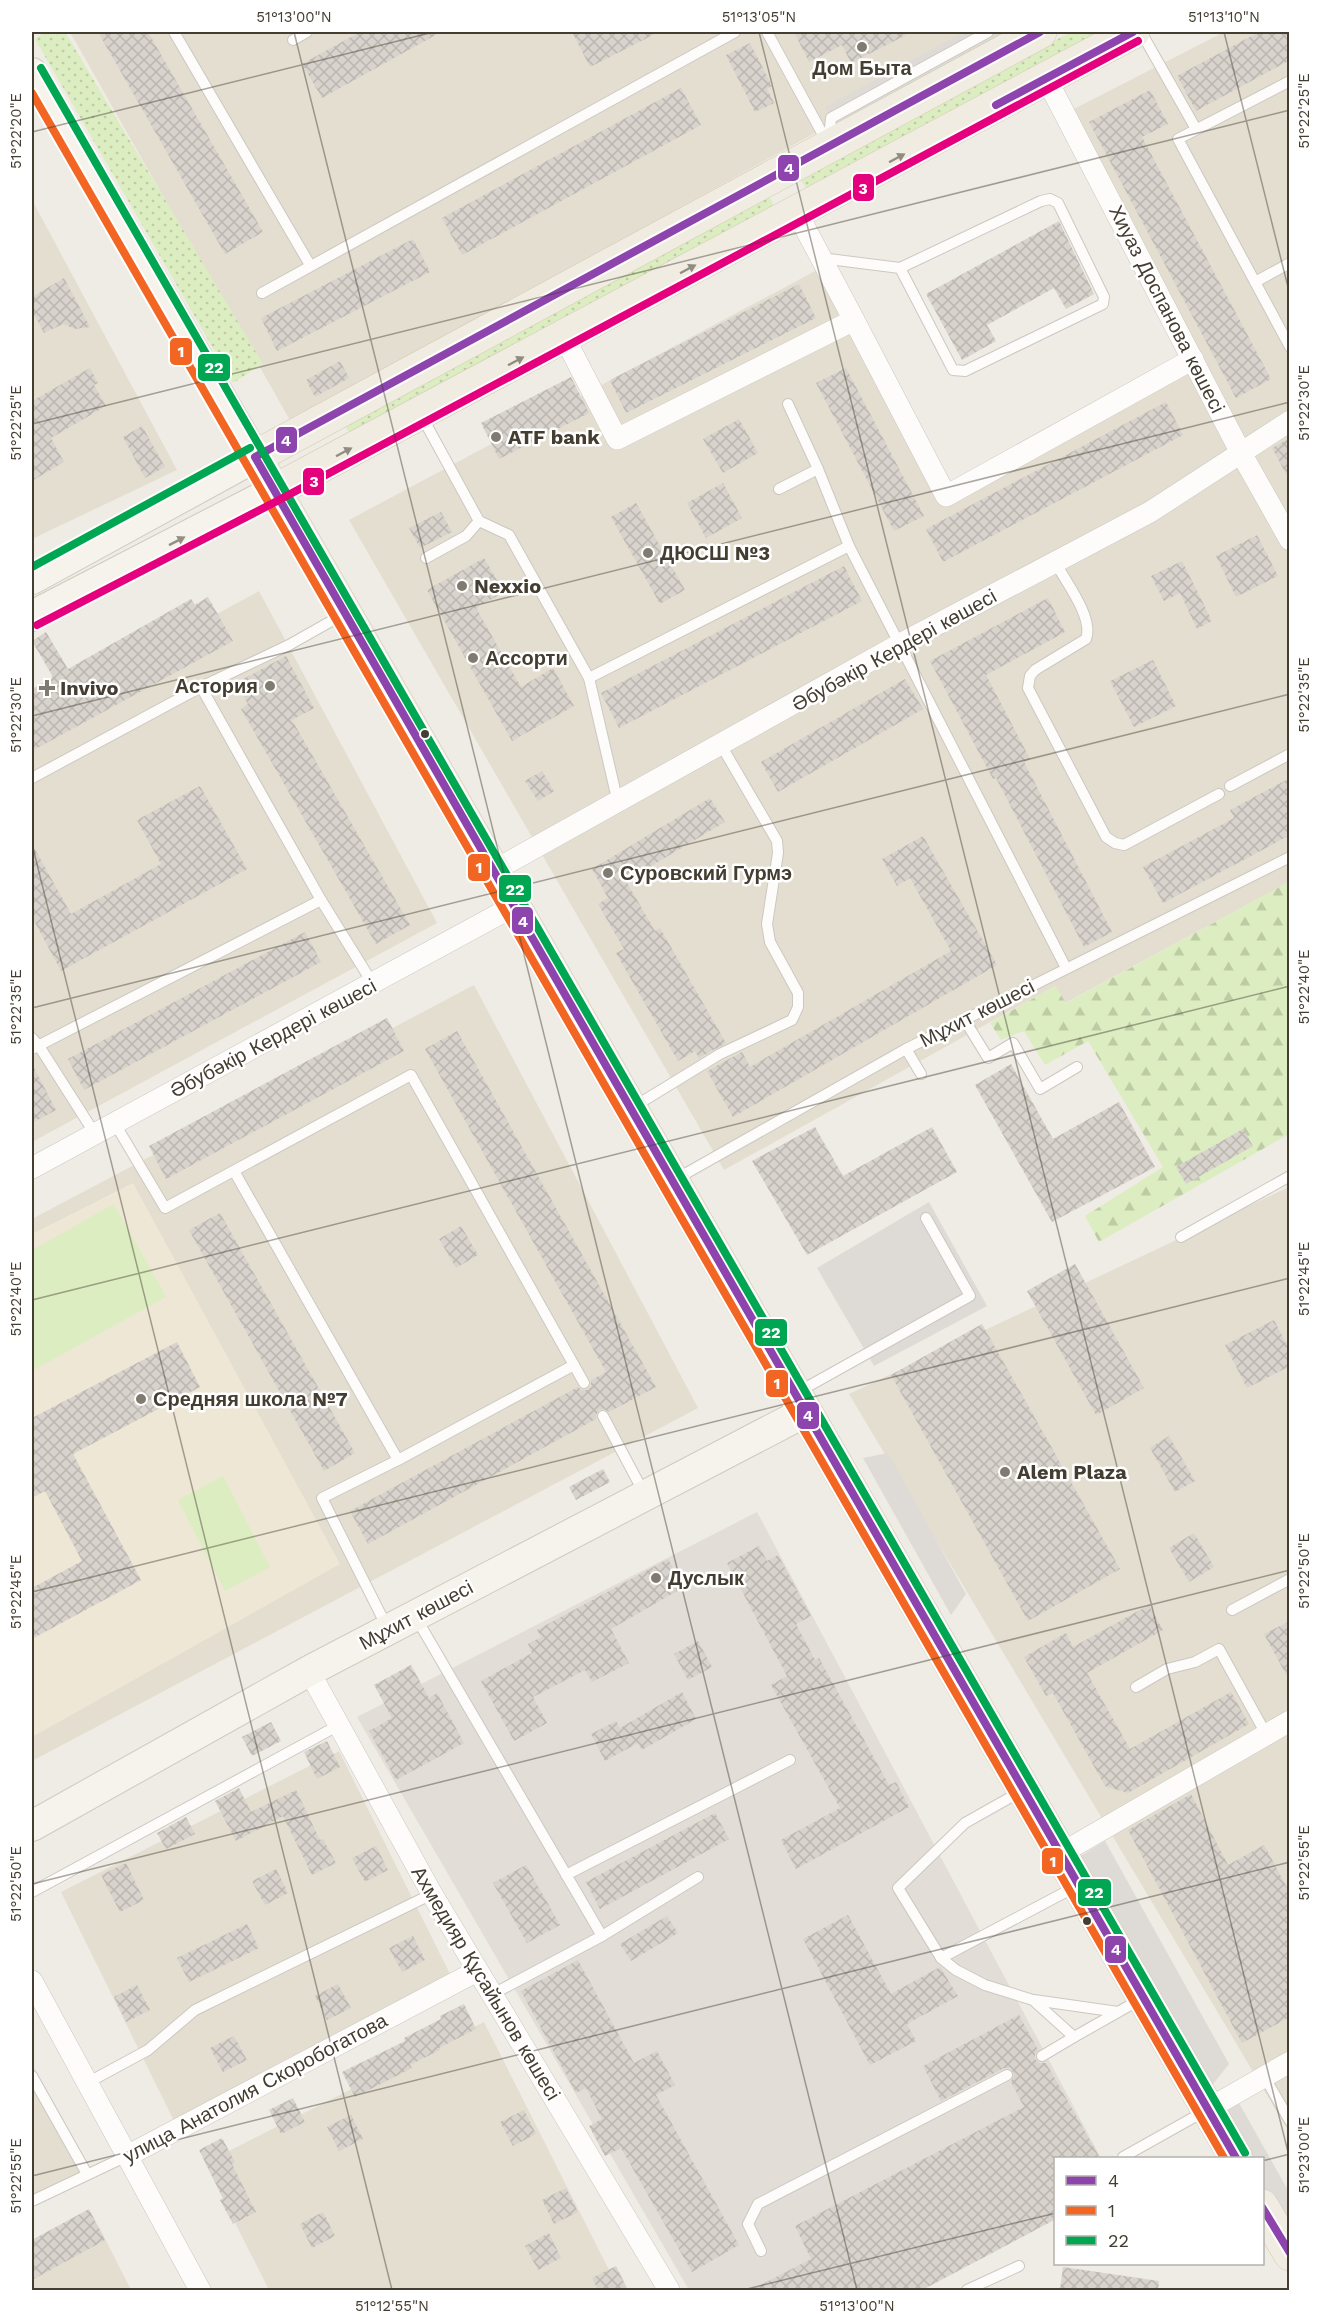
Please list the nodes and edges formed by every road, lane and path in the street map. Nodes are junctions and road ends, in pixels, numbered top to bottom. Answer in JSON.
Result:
{"nodes":[{"id":1,"x":174,"y":32,"type":"edge"},
{"id":2,"x":307,"y":32,"type":"edge"},
{"id":3,"x":735,"y":32,"type":"edge"},
{"id":4,"x":766,"y":32,"type":"edge"},
{"id":5,"x":988,"y":32,"type":"edge"},
{"id":6,"x":1040,"y":32,"type":"edge"},
{"id":7,"x":1133,"y":32,"type":"edge"},
{"id":8,"x":1141,"y":32,"type":"edge"},
{"id":9,"x":293,"y":39,"type":"dead end"},
{"id":10,"x":32,"y":73,"type":"edge"},
{"id":11,"x":1046,"y":78,"type":"junction"},
{"id":12,"x":1290,"y":81,"type":"edge"},
{"id":13,"x":1196,"y":129,"type":"junction"},
{"id":14,"x":829,"y":146,"type":"junction"},
{"id":15,"x":777,"y":174,"type":"junction"},
{"id":16,"x":796,"y":211,"type":"junction"},
{"id":17,"x":821,"y":258,"type":"junction"},
{"id":18,"x":1290,"y":263,"type":"edge"},
{"id":19,"x":310,"y":265,"type":"junction"},
{"id":20,"x":900,"y":268,"type":"junction"},
{"id":21,"x":1255,"y":282,"type":"junction"},
{"id":22,"x":262,"y":293,"type":"dead end"},
{"id":23,"x":854,"y":320,"type":"junction"},
{"id":24,"x":563,"y":335,"type":"junction"},
{"id":25,"x":1290,"y":347,"type":"edge"},
{"id":26,"x":1193,"y":359,"type":"junction"},
{"id":27,"x":788,"y":404,"type":"dead end"},
{"id":28,"x":420,"y":412,"type":"junction"},
{"id":29,"x":1290,"y":421,"type":"edge"},
{"id":30,"x":1241,"y":453,"type":"junction"},
{"id":31,"x":255,"y":457,"type":"junction"},
{"id":32,"x":818,"y":470,"type":"junction"},
{"id":33,"x":779,"y":489,"type":"dead end"},
{"id":34,"x":274,"y":490,"type":"junction"},
{"id":35,"x":479,"y":521,"type":"junction"},
{"id":36,"x":1290,"y":540,"type":"edge"},
{"id":37,"x":849,"y":546,"type":"junction"},
{"id":38,"x":426,"y":558,"type":"dead end"},
{"id":39,"x":1055,"y":562,"type":"junction"},
{"id":40,"x":32,"y":579,"type":"edge"},
{"id":41,"x":345,"y":613,"type":"junction"},
{"id":42,"x":32,"y":616,"type":"edge"},
{"id":43,"x":900,"y":644,"type":"junction"},
{"id":44,"x":589,"y":678,"type":"junction"},
{"id":45,"x":201,"y":687,"type":"junction"},
{"id":46,"x":721,"y":745,"type":"junction"},
{"id":47,"x":1290,"y":754,"type":"edge"},
{"id":48,"x":32,"y":778,"type":"edge"},
{"id":49,"x":1230,"y":786,"type":"dead end"},
{"id":50,"x":1219,"y":794,"type":"dead end"},
{"id":51,"x":618,"y":803,"type":"junction"},
{"id":52,"x":1290,"y":858,"type":"edge"},
{"id":53,"x":493,"y":871,"type":"junction"},
{"id":54,"x":321,"y":900,"type":"junction"},
{"id":55,"x":514,"y":906,"type":"junction"},
{"id":56,"x":1066,"y":968,"type":"junction"},
{"id":57,"x":372,"y":984,"type":"junction"},
{"id":58,"x":964,"y":1019,"type":"junction"},
{"id":59,"x":34,"y":1044,"type":"edge"},
{"id":60,"x":906,"y":1048,"type":"junction"},
{"id":61,"x":1077,"y":1067,"type":"dead end"},
{"id":62,"x":921,"y":1074,"type":"dead end"},
{"id":63,"x":630,"y":1108,"type":"junction"},
{"id":64,"x":114,"y":1122,"type":"junction"},
{"id":65,"x":95,"y":1134,"type":"junction"},
{"id":66,"x":32,"y":1168,"type":"edge"},
{"id":67,"x":234,"y":1171,"type":"junction"},
{"id":68,"x":1290,"y":1176,"type":"edge"},
{"id":69,"x":672,"y":1182,"type":"junction"},
{"id":70,"x":926,"y":1218,"type":"dead end"},
{"id":71,"x":1181,"y":1237,"type":"dead end"},
{"id":72,"x":574,"y":1365,"type":"junction"},
{"id":73,"x":584,"y":1383,"type":"dead end"},
{"id":74,"x":800,"y":1403,"type":"junction"},
{"id":75,"x":603,"y":1416,"type":"dead end"},
{"id":76,"x":398,"y":1460,"type":"junction"},
{"id":77,"x":645,"y":1495,"type":"junction"},
{"id":78,"x":1290,"y":1579,"type":"edge"},
{"id":79,"x":1232,"y":1610,"type":"dead end"},
{"id":80,"x":415,"y":1616,"type":"junction"},
{"id":81,"x":388,"y":1630,"type":"junction"},
{"id":82,"x":309,"y":1671,"type":"junction"},
{"id":83,"x":1136,"y":1687,"type":"dead end"},
{"id":84,"x":1290,"y":1721,"type":"edge"},
{"id":85,"x":339,"y":1725,"type":"junction"},
{"id":86,"x":1266,"y":1734,"type":"junction"},
{"id":87,"x":790,"y":1760,"type":"dead end"},
{"id":88,"x":1023,"y":1790,"type":"junction"},
{"id":89,"x":32,"y":1826,"type":"edge"},
{"id":90,"x":1060,"y":1854,"type":"junction"},
{"id":91,"x":566,"y":1875,"type":"junction"},
{"id":92,"x":698,"y":1878,"type":"dead end"},
{"id":93,"x":1078,"y":1886,"type":"junction"},
{"id":94,"x":32,"y":1892,"type":"edge"},
{"id":95,"x":432,"y":1894,"type":"junction"},
{"id":96,"x":602,"y":1936,"type":"junction"},
{"id":97,"x":941,"y":1958,"type":"junction"},
{"id":98,"x":477,"y":1971,"type":"junction"},
{"id":99,"x":33,"y":1986,"type":"edge"},
{"id":100,"x":491,"y":1995,"type":"junction"},
{"id":101,"x":1033,"y":2000,"type":"junction"},
{"id":102,"x":1130,"y":2005,"type":"junction"},
{"id":103,"x":1074,"y":2037,"type":"junction"},
{"id":104,"x":1042,"y":2056,"type":"dead end"},
{"id":105,"x":1290,"y":2062,"type":"edge"},
{"id":106,"x":1007,"y":2075,"type":"dead end"},
{"id":107,"x":32,"y":2076,"type":"edge"},
{"id":108,"x":1264,"y":2076,"type":"junction"},
{"id":109,"x":87,"y":2083,"type":"junction"},
{"id":110,"x":1208,"y":2109,"type":"junction"},
{"id":111,"x":1290,"y":2121,"type":"edge"},
{"id":112,"x":127,"y":2156,"type":"junction"},
{"id":113,"x":1123,"y":2157,"type":"dead end"},
{"id":114,"x":1235,"y":2157,"type":"edge"},
{"id":115,"x":87,"y":2174,"type":"junction"},
{"id":116,"x":32,"y":2201,"type":"edge"},
{"id":117,"x":1264,"y":2208,"type":"edge"},
{"id":118,"x":761,"y":2251,"type":"dead end"},
{"id":119,"x":1290,"y":2254,"type":"edge"},
{"id":120,"x":1019,"y":2266,"type":"dead end"},
{"id":121,"x":200,"y":2290,"type":"edge"},
{"id":122,"x":669,"y":2290,"type":"edge"},
{"id":123,"x":967,"y":2290,"type":"edge"}],
"edges":[{"from":1,"to":19,"type":"lane"},
{"from":2,"to":9,"type":"lane"},
{"from":3,"to":19,"type":"lane"},
{"from":4,"to":14,"type":"lane"},
{"from":5,"to":14,"type":"lane"},
{"from":6,"to":14,"type":"main road"},
{"from":7,"to":11,"type":"main road"},
{"from":8,"to":13,"type":"lane"},
{"from":10,"to":31,"type":"street"},
{"from":16,"to":11,"type":"main road","one_way":true},
{"from":11,"to":26,"type":"street","name":"Хиуаз Доспанова көшесі"},
{"from":12,"to":13,"type":"lane"},
{"from":13,"to":21,"type":"lane"},
{"from":14,"to":15,"type":"main road"},
{"from":15,"to":16,"type":"main road"},
{"from":15,"to":31,"type":"main road"},
{"from":16,"to":17,"type":"street"},
{"from":24,"to":16,"type":"main road","one_way":true},
{"from":17,"to":20,"type":"lane"},
{"from":17,"to":23,"type":"street"},
{"from":18,"to":21,"type":"lane"},
{"from":19,"to":22,"type":"lane"},
{"from":20,"to":20,"type":"lane"},
{"from":21,"to":25,"type":"lane"},
{"from":23,"to":24,"type":"street"},
{"from":23,"to":26,"type":"street"},
{"from":28,"to":24,"type":"main road","one_way":true},
{"from":26,"to":30,"type":"street","name":"Хиуаз Доспанова көшесі"},
{"from":27,"to":32,"type":"lane"},
{"from":34,"to":28,"type":"main road","one_way":true},
{"from":28,"to":35,"type":"lane"},
{"from":29,"to":30,"type":"street","name":"Әбубәкір Кердері көшесі"},
{"from":30,"to":36,"type":"street","name":"Хиуаз Доспанова көшесі"},
{"from":30,"to":39,"type":"street","name":"Әбубәкір Кердері көшесі"},
{"from":31,"to":34,"type":"main road"},
{"from":31,"to":40,"type":"street"},
{"from":32,"to":33,"type":"lane"},
{"from":32,"to":37,"type":"lane"},
{"from":34,"to":41,"type":"main road"},
{"from":42,"to":34,"type":"street","one_way":true},
{"from":35,"to":38,"type":"lane"},
{"from":35,"to":44,"type":"lane"},
{"from":37,"to":43,"type":"lane"},
{"from":37,"to":44,"type":"lane"},
{"from":39,"to":43,"type":"street","name":"Әбубәкір Кердері көшесі"},
{"from":39,"to":50,"type":"lane"},
{"from":41,"to":45,"type":"lane"},
{"from":41,"to":53,"type":"main road"},
{"from":43,"to":46,"type":"street","name":"Әбубәкір Кердері көшесі"},
{"from":43,"to":56,"type":"lane"},
{"from":44,"to":51,"type":"lane"},
{"from":45,"to":48,"type":"lane"},
{"from":45,"to":54,"type":"lane"},
{"from":46,"to":51,"type":"street","name":"Әбубәкір Кердері көшесі"},
{"from":46,"to":63,"type":"lane"},
{"from":47,"to":49,"type":"lane"},
{"from":51,"to":53,"type":"street","name":"Әбубәкір Кердері көшесі"},
{"from":52,"to":56,"type":"lane","name":"Мұхит көшесі"},
{"from":53,"to":55,"type":"main road"},
{"from":54,"to":57,"type":"lane"},
{"from":54,"to":59,"type":"lane"},
{"from":55,"to":57,"type":"street","name":"Әбубәкір Кердері көшесі"},
{"from":55,"to":63,"type":"main road"},
{"from":56,"to":58,"type":"lane","name":"Мұхит көшесі"},
{"from":57,"to":64,"type":"street","name":"Әбубәкір Кердері көшесі"},
{"from":58,"to":60,"type":"lane","name":"Мұхит көшесі"},
{"from":58,"to":61,"type":"lane"},
{"from":59,"to":65,"type":"lane"},
{"from":60,"to":62,"type":"lane"},
{"from":60,"to":69,"type":"lane","name":"Мұхит көшесі"},
{"from":63,"to":69,"type":"main road"},
{"from":64,"to":65,"type":"street","name":"Әбубәкір Кердері көшесі"},
{"from":64,"to":67,"type":"lane"},
{"from":65,"to":66,"type":"street","name":"Әбубәкір Кердері көшесі"},
{"from":67,"to":72,"type":"lane"},
{"from":67,"to":76,"type":"lane"},
{"from":68,"to":71,"type":"lane"},
{"from":69,"to":74,"type":"main road"},
{"from":70,"to":74,"type":"lane"},
{"from":72,"to":73,"type":"lane"},
{"from":72,"to":76,"type":"lane"},
{"from":74,"to":77,"type":"street","name":"Мұхит көшесі"},
{"from":74,"to":88,"type":"main road"},
{"from":75,"to":77,"type":"lane"},
{"from":76,"to":81,"type":"lane"},
{"from":77,"to":80,"type":"street","name":"Мұхит көшесі"},
{"from":78,"to":79,"type":"lane"},
{"from":80,"to":81,"type":"street","name":"Мұхит көшесі"},
{"from":80,"to":91,"type":"lane"},
{"from":81,"to":82,"type":"street","name":"Мұхит көшесі"},
{"from":82,"to":85,"type":"street","name":"Ахмедияр Құсайынов көшесі"},
{"from":82,"to":89,"type":"street","name":"Мұхит көшесі"},
{"from":83,"to":86,"type":"lane"},
{"from":84,"to":86,"type":"street"},
{"from":85,"to":94,"type":"lane"},
{"from":85,"to":95,"type":"street","name":"Ахмедияр Құсайынов көшесі"},
{"from":86,"to":90,"type":"street"},
{"from":87,"to":91,"type":"lane"},
{"from":88,"to":90,"type":"main road"},
{"from":88,"to":97,"type":"lane"},
{"from":90,"to":93,"type":"main road"},
{"from":91,"to":96,"type":"lane"},
{"from":92,"to":96,"type":"lane"},
{"from":93,"to":97,"type":"lane"},
{"from":93,"to":102,"type":"main road"},
{"from":95,"to":98,"type":"street","name":"Ахмедияр Құсайынов көшесі"},
{"from":95,"to":109,"type":"lane"},
{"from":96,"to":100,"type":"lane"},
{"from":97,"to":101,"type":"lane"},
{"from":98,"to":100,"type":"street","name":"Ахмедияр Құсайынов көшесі"},
{"from":98,"to":112,"type":"street","name":"улица Анатолия Скоробогатова"},
{"from":99,"to":109,"type":"street"},
{"from":100,"to":122,"type":"street","name":"Ахмедияр Құсайынов көшесі"},
{"from":101,"to":102,"type":"lane"},
{"from":101,"to":103,"type":"lane"},
{"from":102,"to":103,"type":"lane"},
{"from":102,"to":110,"type":"main road"},
{"from":103,"to":104,"type":"lane"},
{"from":105,"to":108,"type":"street"},
{"from":106,"to":118,"type":"lane"},
{"from":107,"to":115,"type":"lane"},
{"from":108,"to":110,"type":"street"},
{"from":108,"to":111,"type":"lane"},
{"from":109,"to":112,"type":"street"},
{"from":110,"to":113,"type":"lane"},
{"from":110,"to":114,"type":"main road"},
{"from":112,"to":115,"type":"lane","name":"улица Анатолия Скоробогатова"},
{"from":112,"to":121,"type":"street"},
{"from":115,"to":116,"type":"lane","name":"улица Анатолия Скоробогатова"},
{"from":117,"to":119,"type":"main road"},
{"from":120,"to":123,"type":"lane"}]}
